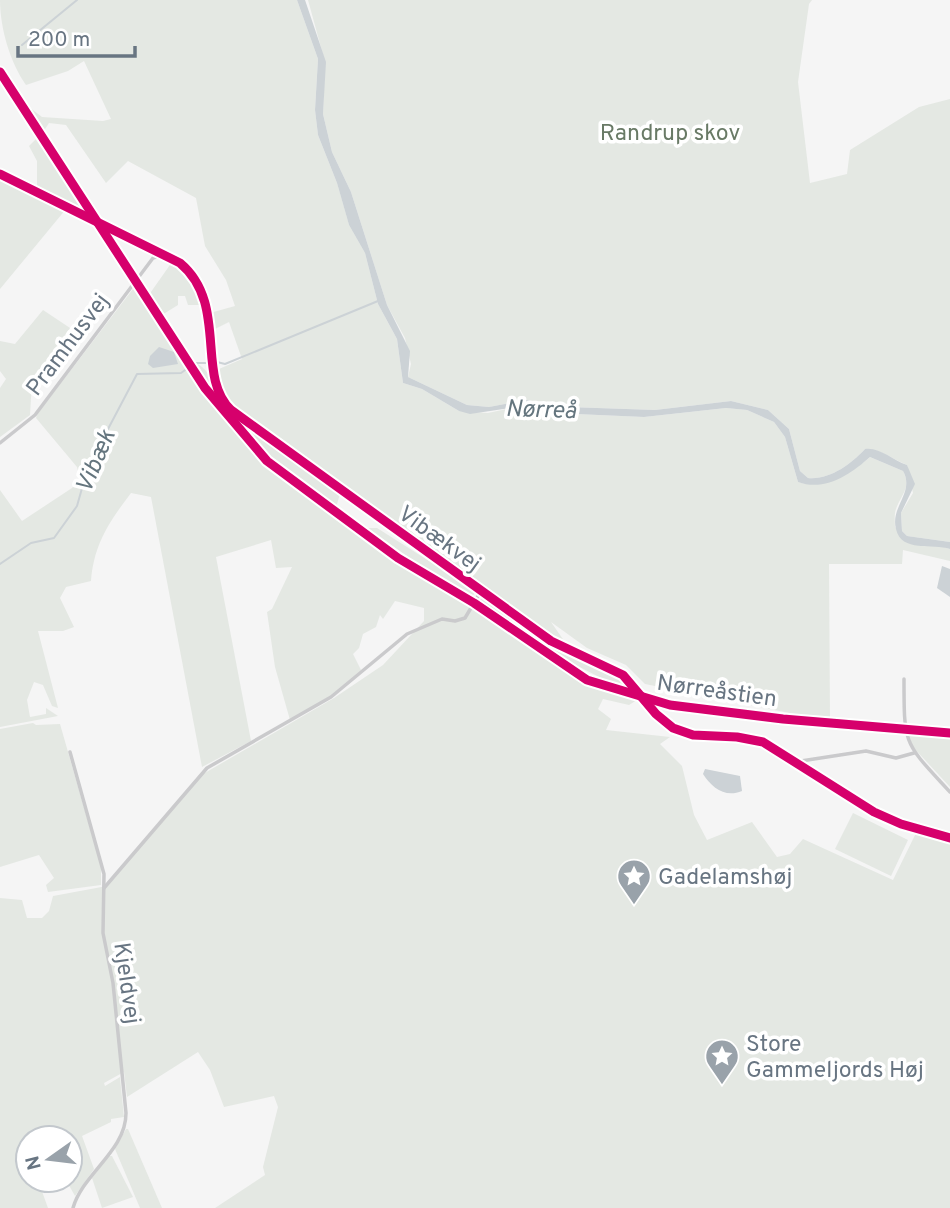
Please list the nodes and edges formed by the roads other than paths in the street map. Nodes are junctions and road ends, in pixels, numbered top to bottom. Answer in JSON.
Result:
{"nodes":[{"id":1,"x":0,"y":174,"type":"edge"},
{"id":2,"x":150,"y":248,"type":"junction"},
{"id":3,"x":165,"y":254,"type":"junction"},
{"id":4,"x":153,"y":258,"type":"junction"},
{"id":5,"x":0,"y":443,"type":"edge"},
{"id":6,"x":481,"y":591,"type":"junction"},
{"id":7,"x":904,"y":679,"type":"dead end"},
{"id":8,"x":70,"y":752,"type":"dead end"},
{"id":9,"x":914,"y":753,"type":"junction"},
{"id":10,"x":799,"y":765,"type":"junction"},
{"id":11,"x":950,"y":792,"type":"edge"},
{"id":12,"x":950,"y":838,"type":"edge"},
{"id":13,"x":104,"y":888,"type":"junction"},
{"id":14,"x":73,"y":1208,"type":"edge"}],
"edges":[{"from":1,"to":2,"type":"street","name":"Vibækvej"},
{"from":2,"to":3,"type":"street","name":"Vibækvej"},
{"from":2,"to":4,"type":"street"},
{"from":3,"to":4,"type":"street"},
{"from":3,"to":6,"type":"street","name":"Vibækvej"},
{"from":4,"to":5,"type":"street","name":"Pramhusvej"},
{"from":6,"to":10,"type":"street","name":"Vibækvej"},
{"from":6,"to":13,"type":"street","name":"Vibækvej"},
{"from":7,"to":9,"type":"street"},
{"from":8,"to":13,"type":"street","name":"Kjeldvej"},
{"from":9,"to":10,"type":"street"},
{"from":9,"to":11,"type":"street"},
{"from":10,"to":12,"type":"street","name":"Vibækvej"},
{"from":13,"to":14,"type":"street","name":"Kjeldvej"}]}
